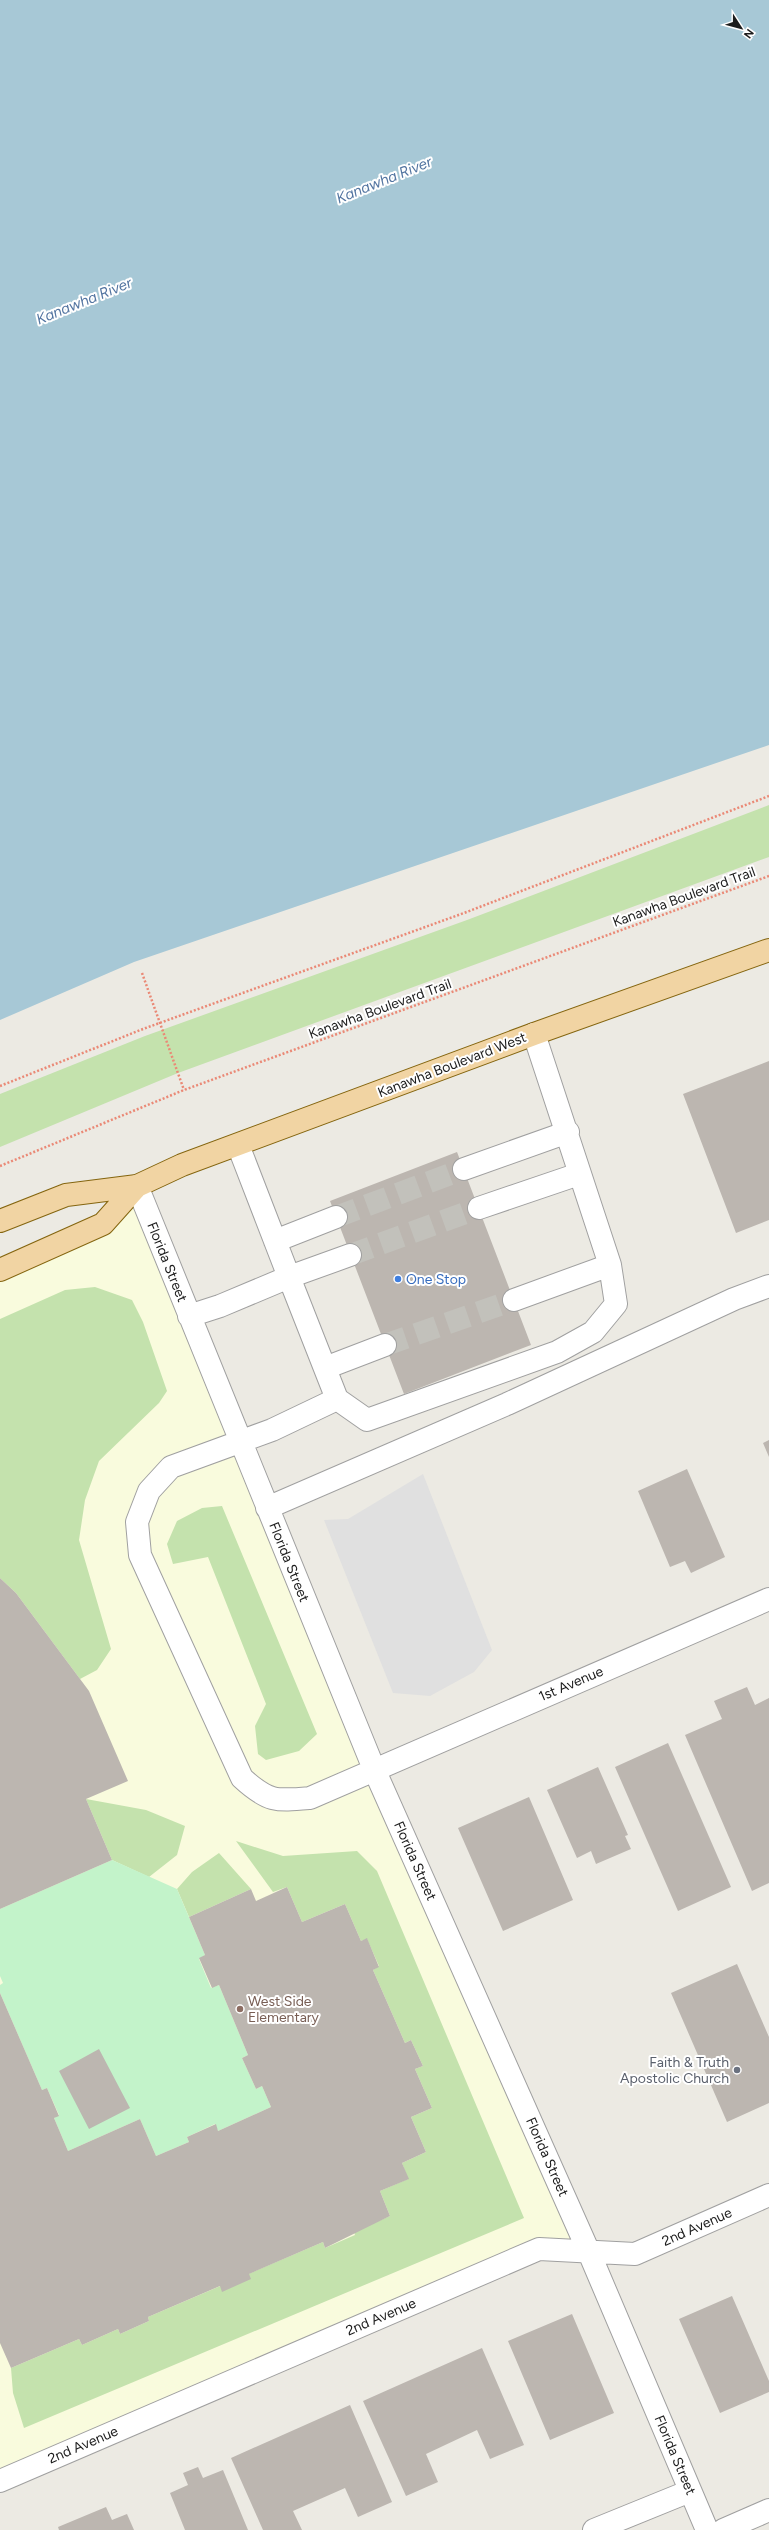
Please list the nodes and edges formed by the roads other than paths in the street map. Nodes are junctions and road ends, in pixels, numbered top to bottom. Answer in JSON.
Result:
{"nodes":[{"id":1,"x":769,"y":950,"type":"edge"},
{"id":2,"x":534,"y":1034,"type":"junction"},
{"id":3,"x":568,"y":1132,"type":"junction"},
{"id":4,"x":238,"y":1145,"type":"junction"},
{"id":5,"x":464,"y":1169,"type":"tunnel mouth"},
{"id":6,"x":579,"y":1174,"type":"junction"},
{"id":7,"x":137,"y":1186,"type":"junction"},
{"id":8,"x":479,"y":1208,"type":"tunnel mouth"},
{"id":9,"x":336,"y":1217,"type":"tunnel mouth"},
{"id":10,"x":0,"y":1221,"type":"edge"},
{"id":11,"x":275,"y":1241,"type":"junction"},
{"id":12,"x":350,"y":1255,"type":"tunnel mouth"},
{"id":13,"x":610,"y":1265,"type":"junction"},
{"id":14,"x":0,"y":1270,"type":"edge"},
{"id":15,"x":289,"y":1276,"type":"junction"},
{"id":16,"x":769,"y":1286,"type":"edge"},
{"id":17,"x":514,"y":1300,"type":"tunnel mouth"},
{"id":18,"x":189,"y":1316,"type":"junction"},
{"id":19,"x":385,"y":1345,"type":"tunnel mouth"},
{"id":20,"x":325,"y":1368,"type":"junction"},
{"id":21,"x":337,"y":1400,"type":"junction"},
{"id":22,"x":240,"y":1441,"type":"junction"},
{"id":23,"x":267,"y":1508,"type":"junction"},
{"id":24,"x":769,"y":1599,"type":"edge"},
{"id":25,"x":374,"y":1769,"type":"junction"},
{"id":26,"x":769,"y":2195,"type":"edge"},
{"id":27,"x":588,"y":2250,"type":"junction"},
{"id":28,"x":0,"y":2481,"type":"edge"},
{"id":29,"x":690,"y":2491,"type":"junction"},
{"id":30,"x":769,"y":2510,"type":"edge"},
{"id":31,"x":594,"y":2530,"type":"edge"},
{"id":32,"x":707,"y":2530,"type":"edge"},
{"id":33,"x":723,"y":2530,"type":"edge"}],
"edges":[{"from":1,"to":2,"type":"main road","name":"Kanawha Boulevard West"},
{"from":2,"to":3,"type":"street"},
{"from":2,"to":4,"type":"main road","name":"Kanawha Boulevard West"},
{"from":3,"to":5,"type":"street"},
{"from":3,"to":6,"type":"street"},
{"from":4,"to":7,"type":"main road","name":"Kanawha Boulevard West"},
{"from":4,"to":11,"type":"street"},
{"from":6,"to":8,"type":"street"},
{"from":6,"to":13,"type":"street"},
{"from":7,"to":10,"type":"main road","name":"Kanawha Boulevard West"},
{"from":7,"to":14,"type":"main road","name":"Kanawha Boulevard West"},
{"from":7,"to":18,"type":"street","name":"Florida Street"},
{"from":9,"to":11,"type":"street"},
{"from":11,"to":15,"type":"street"},
{"from":12,"to":15,"type":"street"},
{"from":13,"to":17,"type":"street"},
{"from":13,"to":21,"type":"street"},
{"from":15,"to":18,"type":"street"},
{"from":15,"to":20,"type":"street"},
{"from":16,"to":23,"type":"street"},
{"from":18,"to":22,"type":"street","name":"Florida Street"},
{"from":19,"to":20,"type":"street"},
{"from":20,"to":21,"type":"street"},
{"from":21,"to":22,"type":"street","name":"1st Avenue"},
{"from":22,"to":23,"type":"street","name":"Florida Street"},
{"from":22,"to":25,"type":"street","name":"1st Avenue"},
{"from":23,"to":25,"type":"street","name":"Florida Street"},
{"from":24,"to":25,"type":"street","name":"1st Avenue"},
{"from":25,"to":27,"type":"street","name":"Florida Street"},
{"from":26,"to":27,"type":"street","name":"2nd Avenue"},
{"from":27,"to":28,"type":"street","name":"2nd Avenue"},
{"from":27,"to":29,"type":"street","name":"Florida Street"},
{"from":29,"to":31,"type":"street"},
{"from":29,"to":32,"type":"street","name":"Florida Street"},
{"from":30,"to":33,"type":"street"}]}
